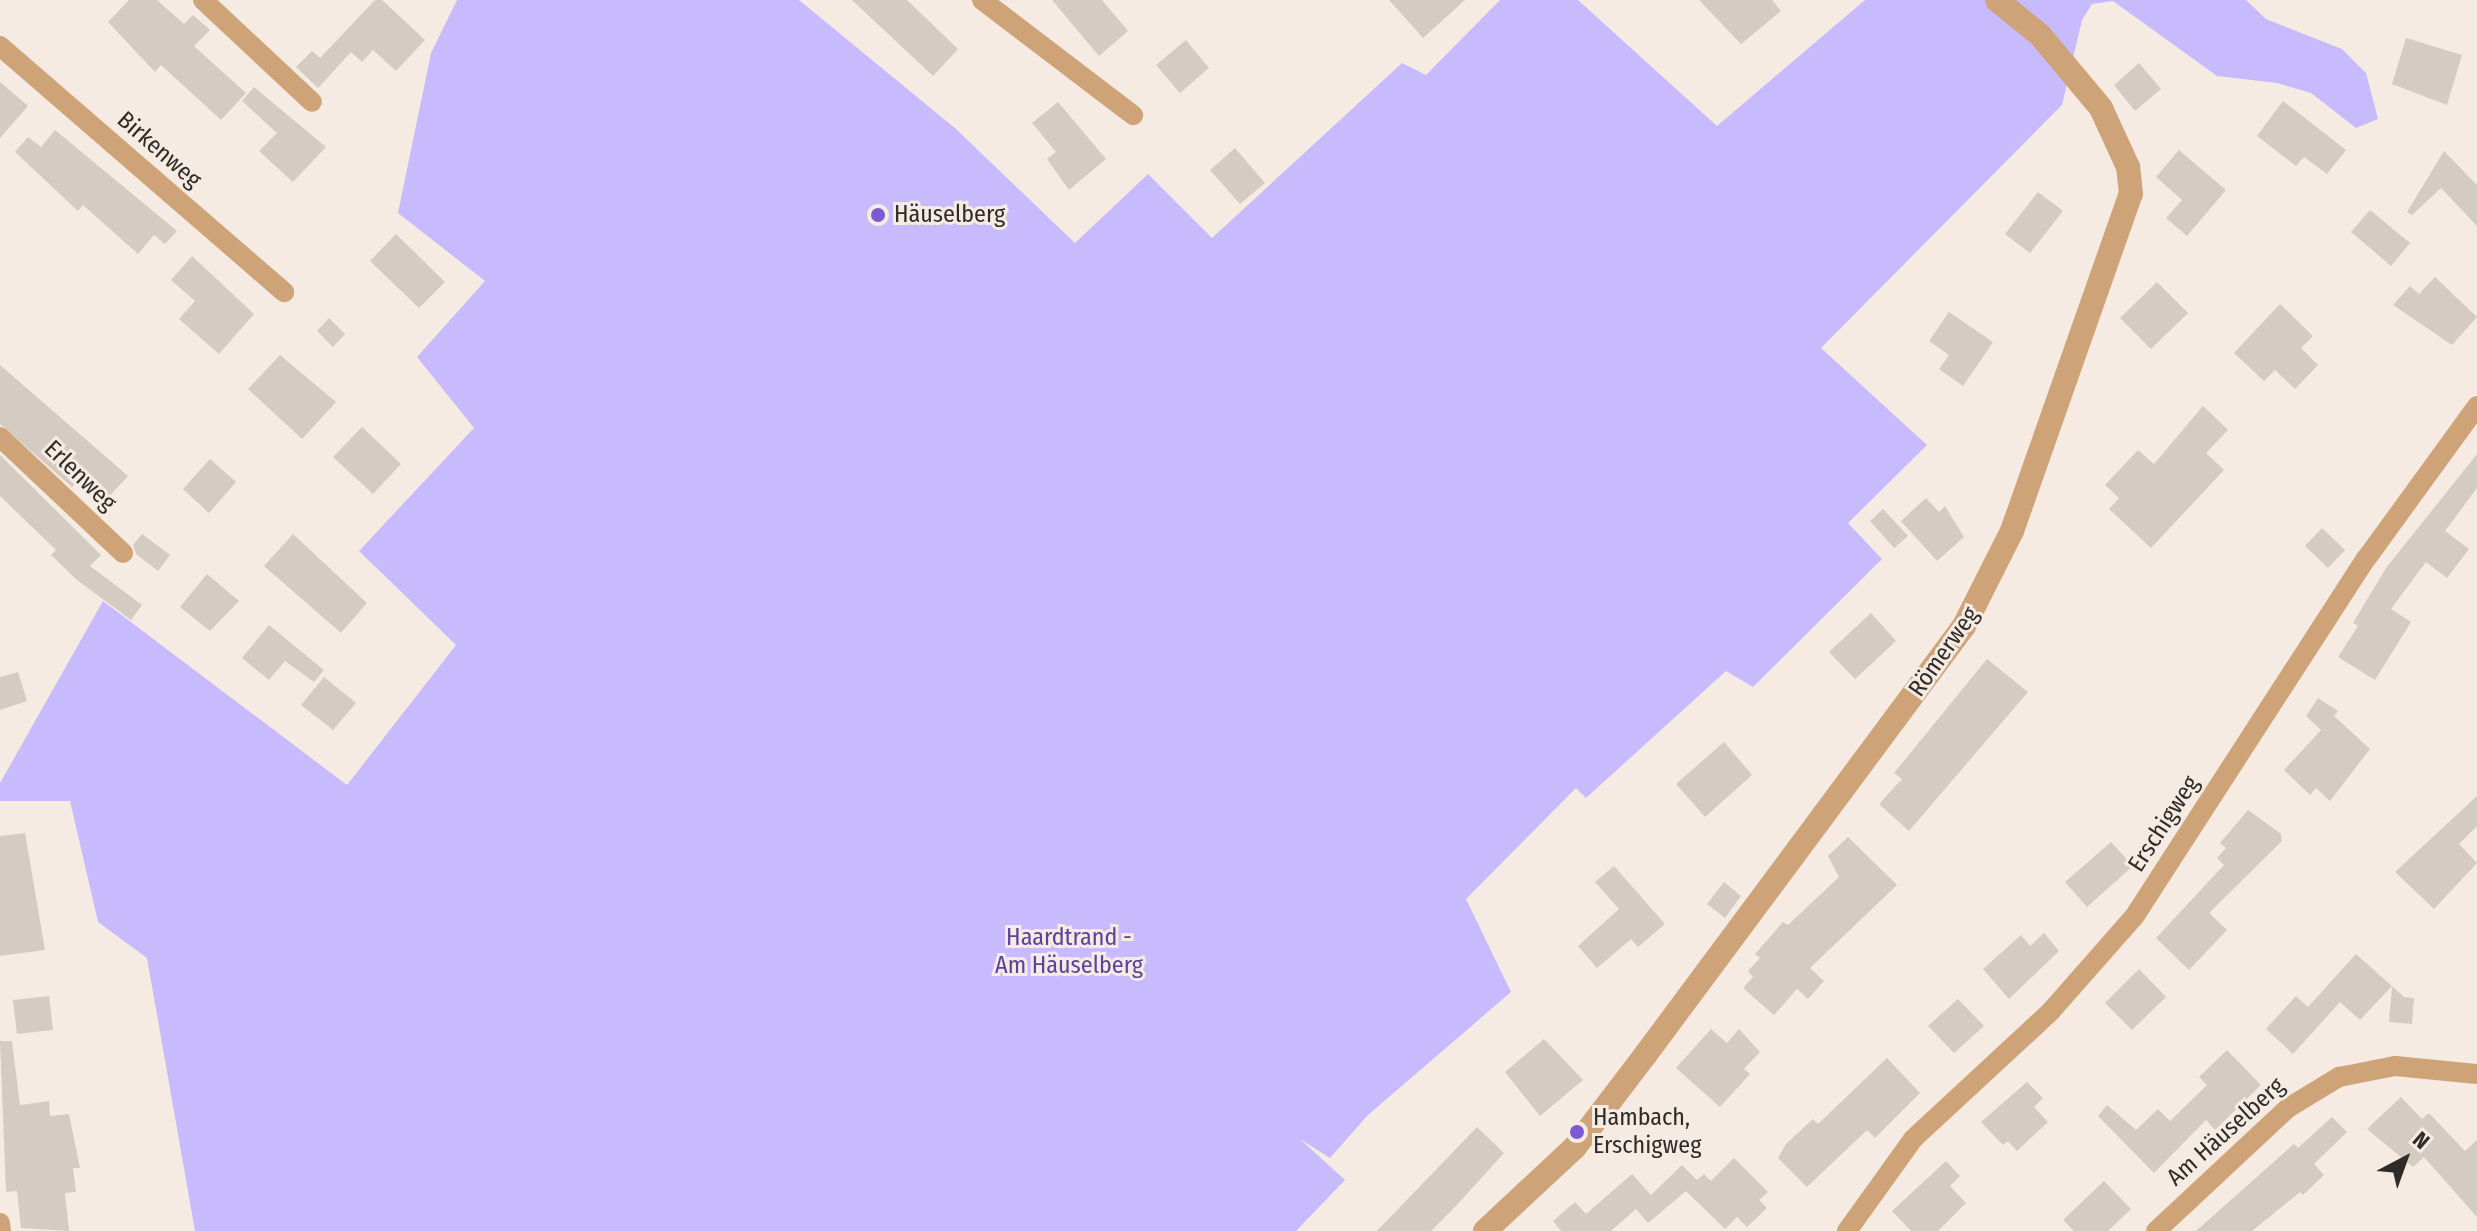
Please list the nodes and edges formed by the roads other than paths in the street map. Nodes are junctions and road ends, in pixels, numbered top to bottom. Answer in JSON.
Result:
{"nodes":[{"id":1,"x":203,"y":0,"type":"edge"},
{"id":2,"x":982,"y":0,"type":"edge"},
{"id":3,"x":1997,"y":0,"type":"edge"},
{"id":4,"x":0,"y":46,"type":"edge"},
{"id":5,"x":312,"y":102,"type":"dead end"},
{"id":6,"x":1133,"y":115,"type":"dead end"},
{"id":7,"x":284,"y":292,"type":"dead end"},
{"id":8,"x":2477,"y":406,"type":"edge"},
{"id":9,"x":0,"y":437,"type":"edge"},
{"id":10,"x":123,"y":553,"type":"dead end"},
{"id":11,"x":2477,"y":1074,"type":"edge"},
{"id":12,"x":0,"y":1223,"type":"edge"},
{"id":13,"x":1,"y":1231,"type":"edge"},
{"id":14,"x":1485,"y":1231,"type":"edge"},
{"id":15,"x":1847,"y":1231,"type":"edge"},
{"id":16,"x":2156,"y":1231,"type":"edge"}],
"edges":[{"from":1,"to":5,"type":"street"},
{"from":2,"to":6,"type":"street"},
{"from":3,"to":14,"type":"street","name":"Römerweg"},
{"from":4,"to":7,"type":"street","name":"Birkenweg"},
{"from":8,"to":15,"type":"street","name":"Erschigweg"},
{"from":9,"to":10,"type":"street","name":"Erlenweg"},
{"from":11,"to":16,"type":"street","name":"Am Häuselberg"},
{"from":12,"to":13,"type":"street"}]}
